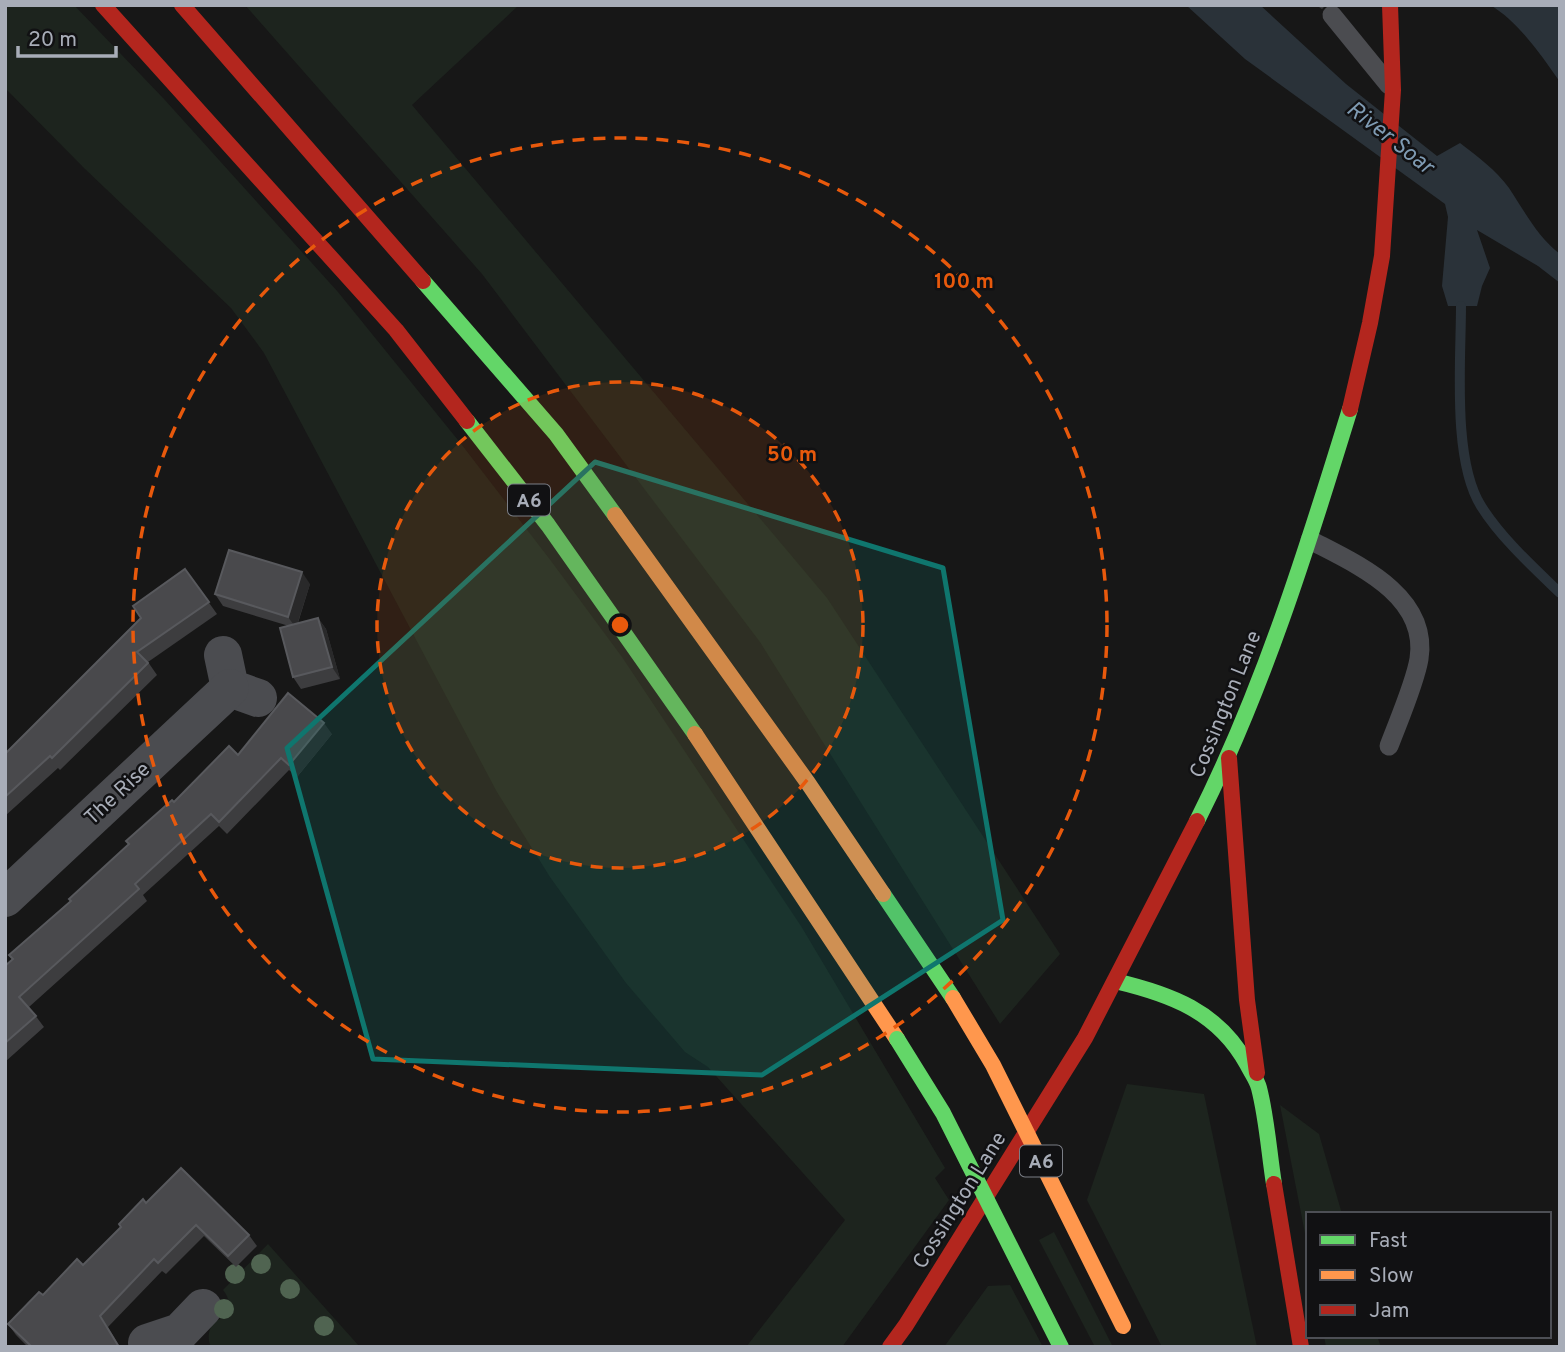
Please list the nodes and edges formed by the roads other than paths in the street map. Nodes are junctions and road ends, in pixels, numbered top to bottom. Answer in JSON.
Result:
{"nodes":[{"id":1,"x":103,"y":5,"type":"edge"},
{"id":2,"x":182,"y":5,"type":"edge"},
{"id":3,"x":1390,"y":5,"type":"edge"},
{"id":4,"x":1332,"y":15,"type":"dead end"},
{"id":5,"x":1393,"y":90,"type":"junction"},
{"id":6,"x":1310,"y":540,"type":"junction"},
{"id":7,"x":237,"y":680,"type":"dead end"},
{"id":8,"x":1389,"y":746,"type":"dead end"},
{"id":9,"x":1229,"y":758,"type":"junction"},
{"id":10,"x":5,"y":898,"type":"edge"},
{"id":11,"x":1115,"y":981,"type":"junction"},
{"id":12,"x":1259,"y":1086,"type":"junction"},
{"id":13,"x":1126,"y":1332,"type":"dead end"},
{"id":14,"x":890,"y":1347,"type":"edge"},
{"id":15,"x":1061,"y":1347,"type":"edge"},
{"id":16,"x":1301,"y":1347,"type":"edge"}],
"edges":[{"from":1,"to":15,"type":"main road","number":"A6","bridge":true},
{"from":2,"to":13,"type":"main road","number":"A6","bridge":true},
{"from":3,"to":5,"type":"main road","name":"Cossington Lane"},
{"from":4,"to":5,"type":"lane"},
{"from":5,"to":6,"type":"main road","name":"Cossington Lane"},
{"from":6,"to":8,"type":"lane"},
{"from":6,"to":9,"type":"main road","name":"Cossington Lane"},
{"from":7,"to":10,"type":"street","name":"The Rise"},
{"from":9,"to":11,"type":"main road","name":"Cossington Lane"},
{"from":9,"to":12,"type":"main road"},
{"from":11,"to":12,"type":"main road"},
{"from":11,"to":14,"type":"main road","name":"Cossington Lane"},
{"from":12,"to":16,"type":"main road"}]}
